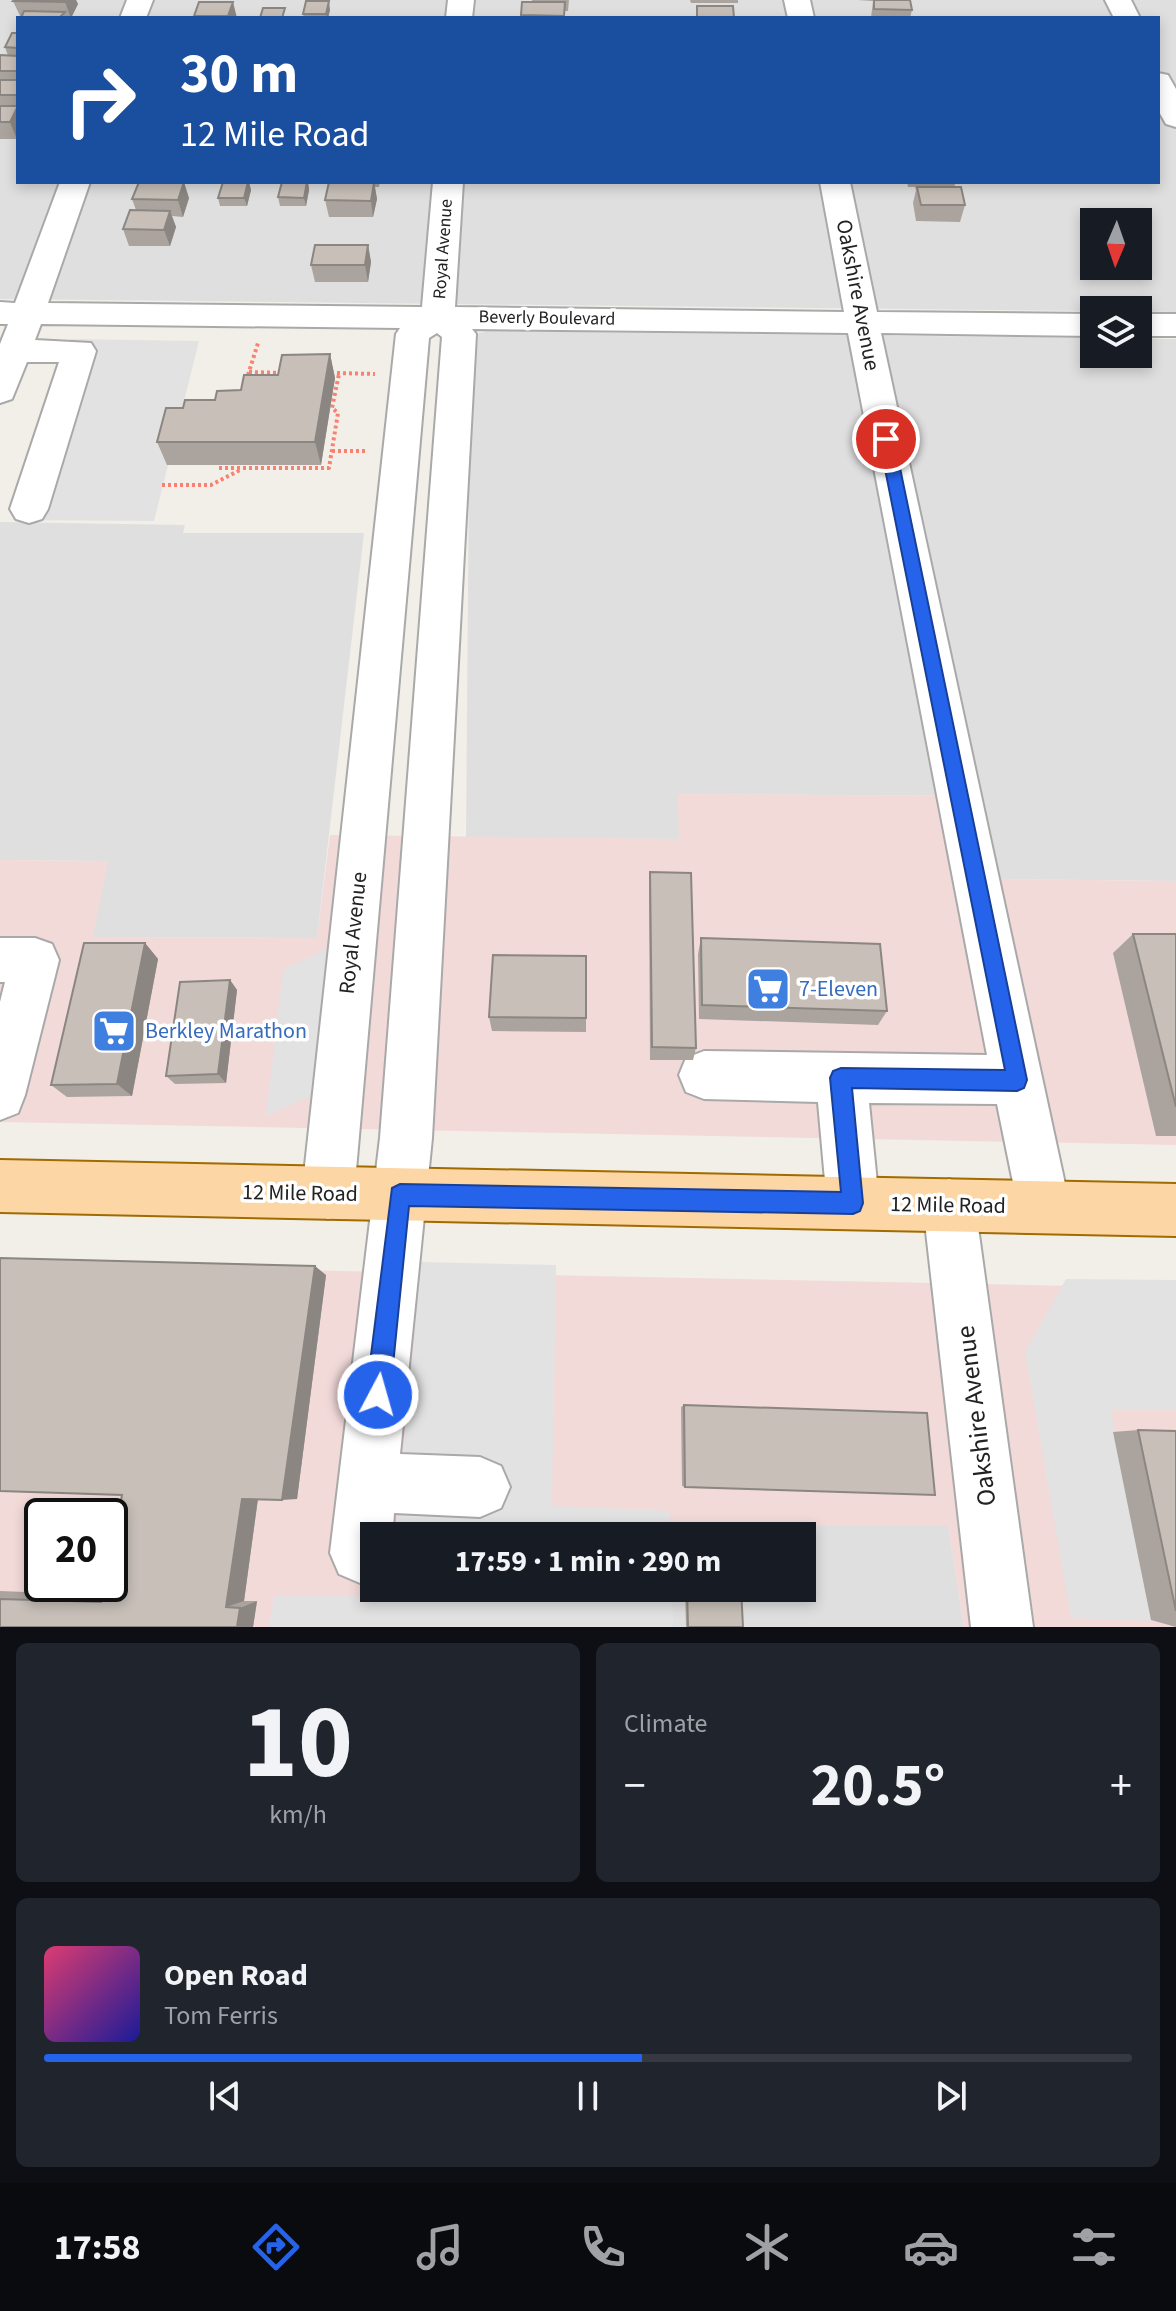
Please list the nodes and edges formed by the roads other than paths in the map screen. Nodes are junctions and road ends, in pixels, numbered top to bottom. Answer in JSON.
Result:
{"nodes":[{"id":1,"x":1160,"y":85,"type":"edge"},
{"id":2,"x":1176,"y":118,"type":"edge"},
{"id":3,"x":74,"y":184,"type":"edge"},
{"id":4,"x":448,"y":184,"type":"edge"},
{"id":5,"x":835,"y":184,"type":"edge"},
{"id":6,"x":14,"y":313,"type":"edge"},
{"id":7,"x":438,"y":316,"type":"junction"},
{"id":8,"x":864,"y":322,"type":"junction"},
{"id":9,"x":1080,"y":325,"type":"edge"},
{"id":10,"x":1152,"y":325,"type":"edge"},
{"id":11,"x":1176,"y":325,"type":"edge"},
{"id":12,"x":15,"y":351,"type":"junction"},
{"id":13,"x":0,"y":391,"type":"edge"},
{"id":14,"x":29,"y":509,"type":"dead end"},
{"id":15,"x":379,"y":674,"type":"junction"},
{"id":16,"x":435,"y":675,"type":"junction"},
{"id":17,"x":0,"y":960,"type":"edge"},
{"id":18,"x":704,"y":1075,"type":"dead end"},
{"id":19,"x":841,"y":1078,"type":"junction"},
{"id":20,"x":1017,"y":1080,"type":"junction"},
{"id":21,"x":0,"y":1095,"type":"edge"},
{"id":22,"x":0,"y":1186,"type":"edge"},
{"id":23,"x":328,"y":1193,"type":"junction"},
{"id":24,"x":400,"y":1195,"type":"junction"},
{"id":25,"x":853,"y":1203,"type":"junction"},
{"id":26,"x":949,"y":1205,"type":"junction"},
{"id":27,"x":1044,"y":1207,"type":"junction"},
{"id":28,"x":1176,"y":1210,"type":"edge"},
{"id":29,"x":368,"y":1482,"type":"junction"},
{"id":30,"x":480,"y":1487,"type":"dead end"},
{"id":31,"x":367,"y":1522,"type":"edge"},
{"id":32,"x":1002,"y":1627,"type":"edge"}],
"edges":[{"from":1,"to":2,"type":"street"},
{"from":3,"to":6,"type":"street"},
{"from":4,"to":7,"type":"street","name":"Royal Avenue"},
{"from":5,"to":8,"type":"street","name":"Oakshire Avenue"},
{"from":6,"to":7,"type":"street","name":"Beverly Boulevard"},
{"from":6,"to":12,"type":"street"},
{"from":7,"to":8,"type":"street","name":"Beverly Boulevard"},
{"from":7,"to":15,"type":"street","name":"Royal Avenue"},
{"from":7,"to":16,"type":"street","name":"Royal Avenue"},
{"from":8,"to":9,"type":"street","name":"Beverly Boulevard"},
{"from":8,"to":20,"type":"street","name":"Oakshire Avenue"},
{"from":10,"to":11,"type":"street"},
{"from":12,"to":13,"type":"street"},
{"from":12,"to":14,"type":"street"},
{"from":15,"to":16,"type":"street"},
{"from":15,"to":23,"type":"street","name":"Royal Avenue"},
{"from":16,"to":24,"type":"street","name":"Royal Avenue"},
{"from":17,"to":21,"type":"street"},
{"from":18,"to":19,"type":"street"},
{"from":19,"to":20,"type":"street"},
{"from":19,"to":25,"type":"street"},
{"from":20,"to":27,"type":"street","name":"Oakshire Avenue"},
{"from":22,"to":23,"type":"main road","name":"12 Mile Road"},
{"from":23,"to":24,"type":"main road","name":"12 Mile Road"},
{"from":24,"to":25,"type":"main road","name":"12 Mile Road"},
{"from":24,"to":29,"type":"street","name":"Royal Avenue"},
{"from":25,"to":26,"type":"main road","name":"12 Mile Road"},
{"from":26,"to":27,"type":"main road","name":"12 Mile Road"},
{"from":26,"to":32,"type":"street","name":"Oakshire Avenue"},
{"from":27,"to":28,"type":"main road","name":"12 Mile Road"},
{"from":29,"to":30,"type":"street"},
{"from":29,"to":31,"type":"street","name":"Royal Avenue"}]}
